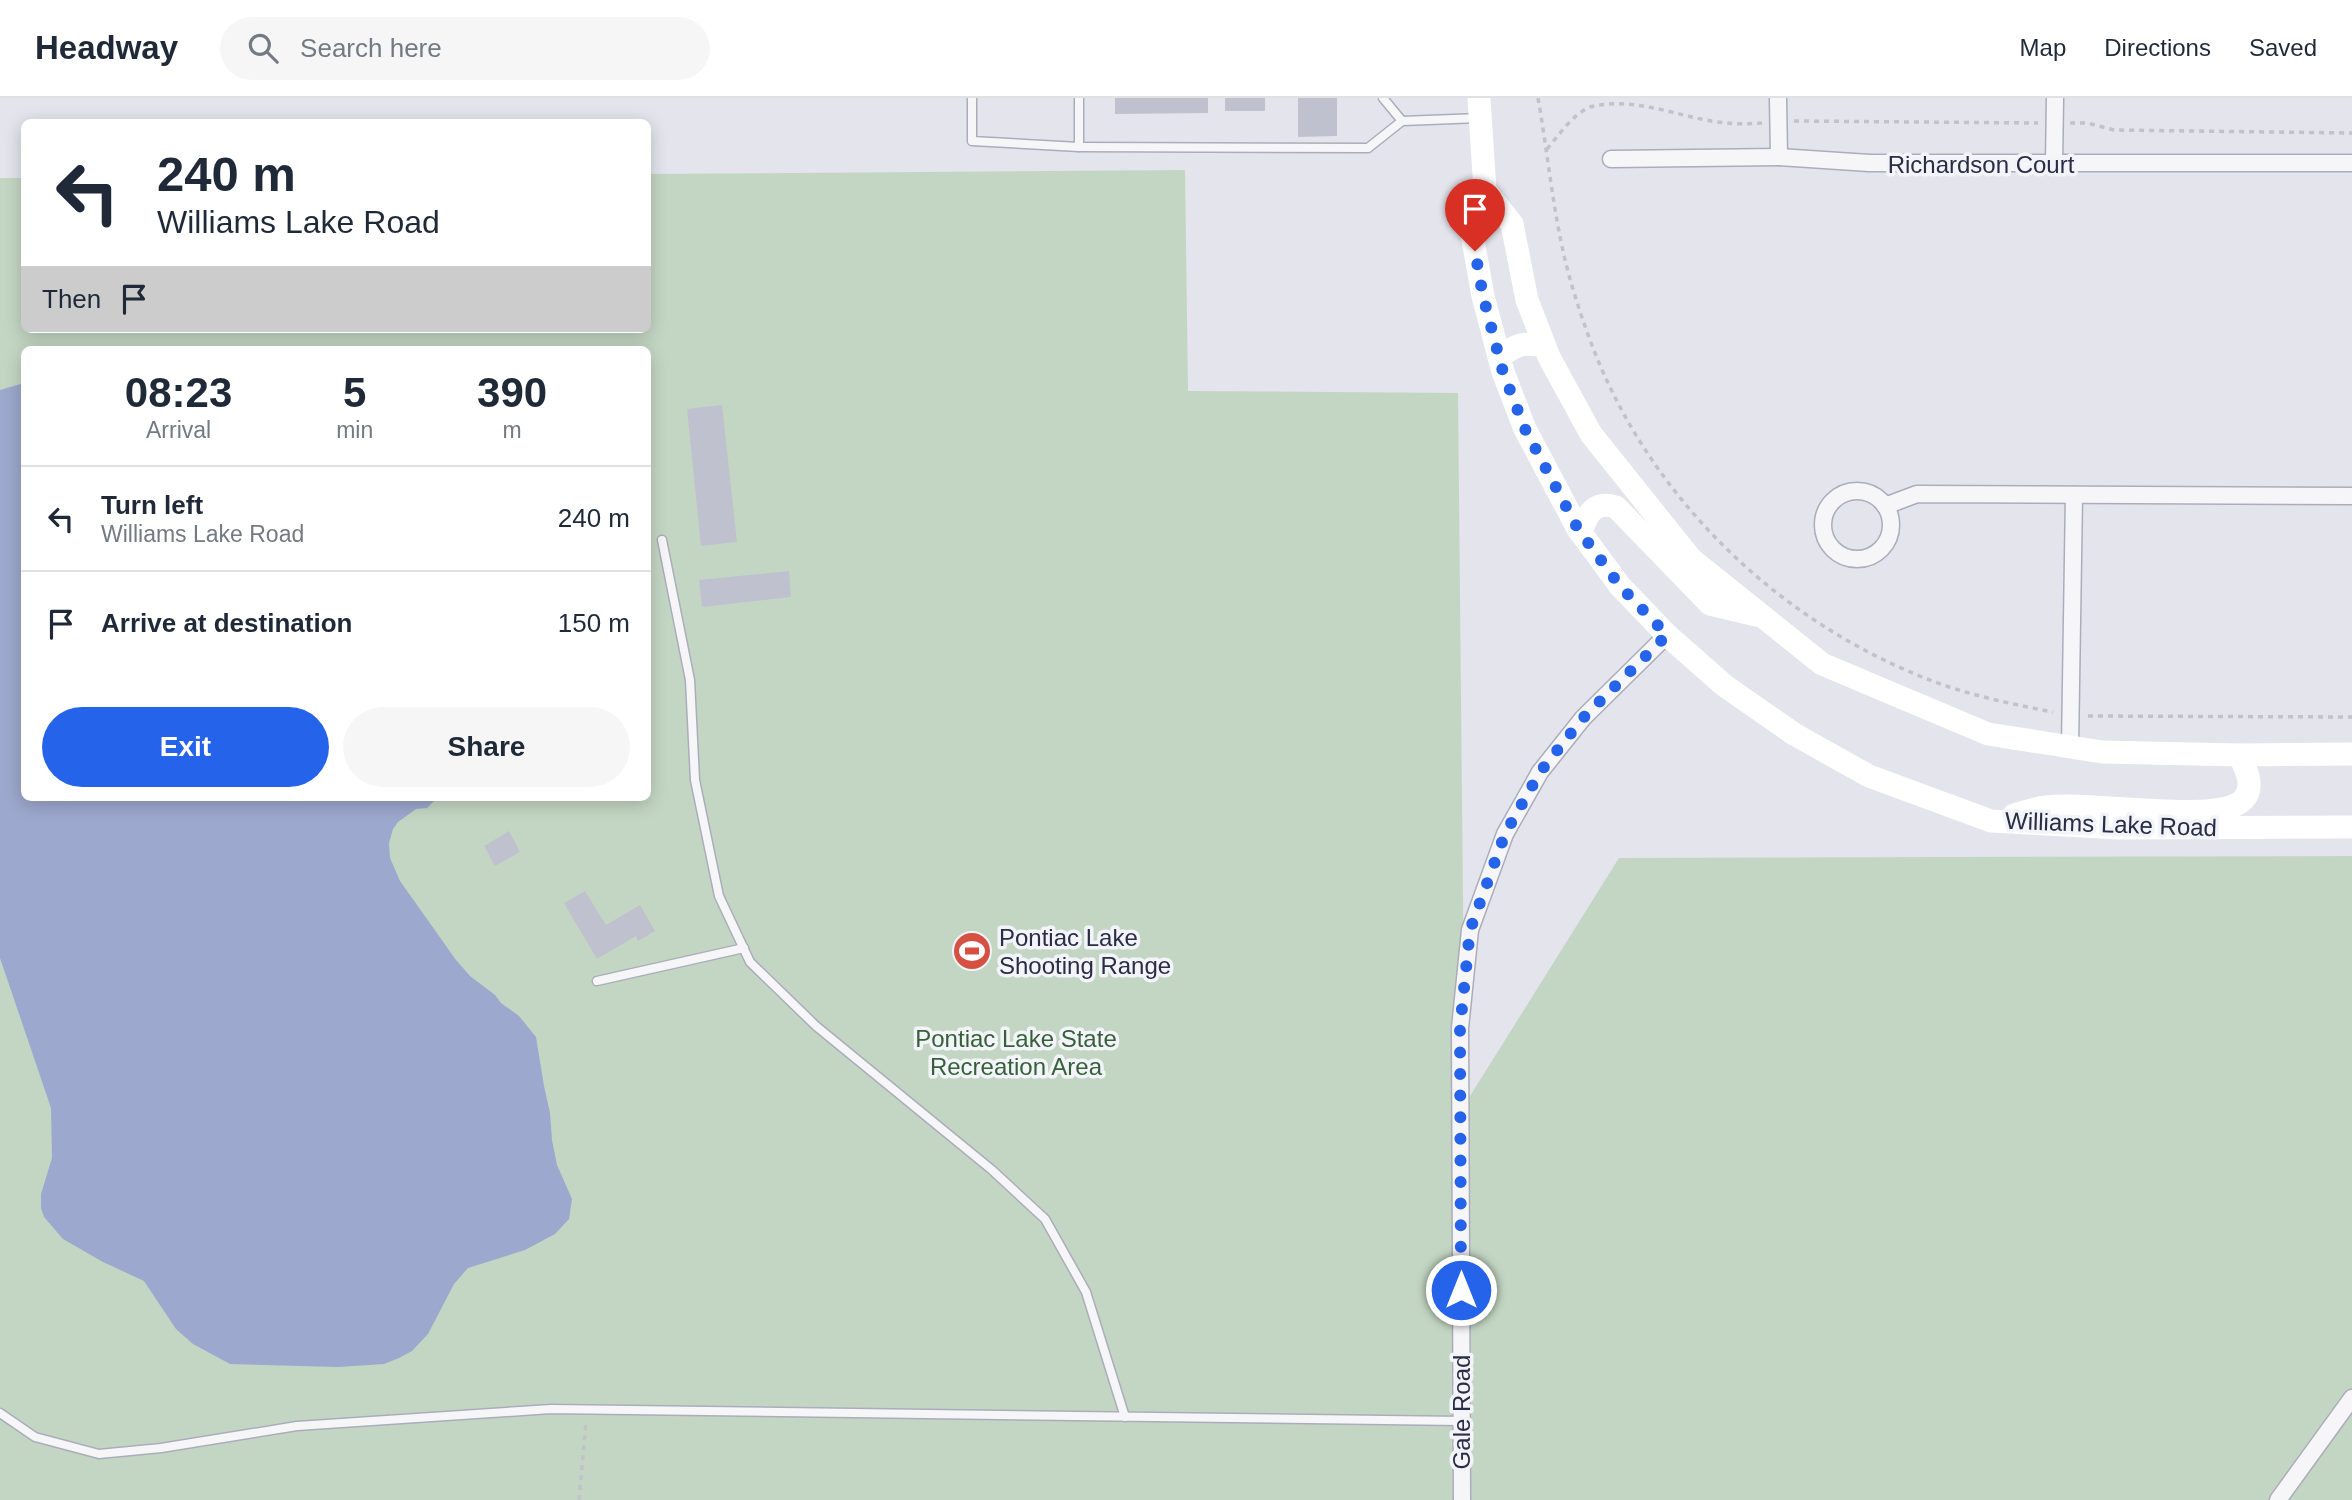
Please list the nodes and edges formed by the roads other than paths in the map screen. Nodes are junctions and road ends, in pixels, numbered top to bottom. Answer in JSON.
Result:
{"nodes":[{"id":1,"x":972,"y":98,"type":"edge"},
{"id":2,"x":1079,"y":98,"type":"edge"},
{"id":3,"x":1383,"y":98,"type":"edge"},
{"id":4,"x":1778,"y":98,"type":"edge"},
{"id":5,"x":2055,"y":98,"type":"edge"},
{"id":6,"x":1479,"y":108,"type":"edge"},
{"id":7,"x":1402,"y":121,"type":"junction"},
{"id":8,"x":1079,"y":147,"type":"junction"},
{"id":9,"x":1779,"y":157,"type":"junction"},
{"id":10,"x":1611,"y":159,"type":"dead end"},
{"id":11,"x":2352,"y":163,"type":"edge"},
{"id":12,"x":2054,"y":164,"type":"junction"},
{"id":13,"x":1485,"y":190,"type":"junction"},
{"id":14,"x":1544,"y":346,"type":"junction"},
{"id":15,"x":1499,"y":357,"type":"junction"},
{"id":16,"x":2074,"y":495,"type":"junction"},
{"id":17,"x":2352,"y":496,"type":"edge"},
{"id":18,"x":1885,"y":506,"type":"junction"},
{"id":19,"x":1581,"y":533,"type":"junction"},
{"id":20,"x":662,"y":540,"type":"dead end"},
{"id":21,"x":1762,"y":617,"type":"junction"},
{"id":22,"x":1667,"y":635,"type":"junction"},
{"id":23,"x":2070,"y":747,"type":"junction"},
{"id":24,"x":2352,"y":754,"type":"edge"},
{"id":25,"x":2239,"y":755,"type":"junction"},
{"id":26,"x":1991,"y":821,"type":"junction"},
{"id":27,"x":2352,"y":827,"type":"edge"},
{"id":28,"x":744,"y":948,"type":"junction"},
{"id":29,"x":597,"y":981,"type":"dead end"},
{"id":30,"x":2352,"y":1398,"type":"edge"},
{"id":31,"x":0,"y":1413,"type":"edge"},
{"id":32,"x":1125,"y":1417,"type":"junction"},
{"id":33,"x":1461,"y":1421,"type":"junction"},
{"id":34,"x":1462,"y":1500,"type":"edge"},
{"id":35,"x":2278,"y":1500,"type":"edge"}],
"edges":[{"from":1,"to":8,"type":"lane"},
{"from":2,"to":8,"type":"lane"},
{"from":3,"to":7,"type":"lane"},
{"from":4,"to":9,"type":"street"},
{"from":5,"to":12,"type":"street"},
{"from":6,"to":7,"type":"lane"},
{"from":6,"to":13,"type":"main road","name":"Williams Lake Road"},
{"from":7,"to":8,"type":"lane"},
{"from":9,"to":10,"type":"street","name":"Richardson Court"},
{"from":9,"to":12,"type":"street","name":"Richardson Court"},
{"from":11,"to":12,"type":"street","name":"Richardson Court"},
{"from":13,"to":14,"type":"main road"},
{"from":13,"to":15,"type":"main road","name":"Williams Lake Road"},
{"from":14,"to":15,"type":"main road"},
{"from":14,"to":21,"type":"main road"},
{"from":15,"to":19,"type":"main road","name":"Williams Lake Road"},
{"from":16,"to":17,"type":"street"},
{"from":16,"to":18,"type":"street"},
{"from":16,"to":23,"type":"street"},
{"from":18,"to":18,"type":"street"},
{"from":19,"to":21,"type":"main road"},
{"from":19,"to":22,"type":"main road","name":"Williams Lake Road"},
{"from":20,"to":28,"type":"lane"},
{"from":21,"to":23,"type":"main road"},
{"from":22,"to":26,"type":"main road","name":"Williams Lake Road"},
{"from":22,"to":33,"type":"street","name":"Gale Road"},
{"from":23,"to":25,"type":"main road"},
{"from":24,"to":25,"type":"main road"},
{"from":25,"to":26,"type":"main road"},
{"from":26,"to":27,"type":"main road","name":"Williams Lake Road"},
{"from":28,"to":29,"type":"lane"},
{"from":28,"to":32,"type":"lane"},
{"from":30,"to":35,"type":"street"},
{"from":31,"to":32,"type":"lane"},
{"from":32,"to":33,"type":"lane"},
{"from":33,"to":34,"type":"street","name":"Gale Road"}]}
